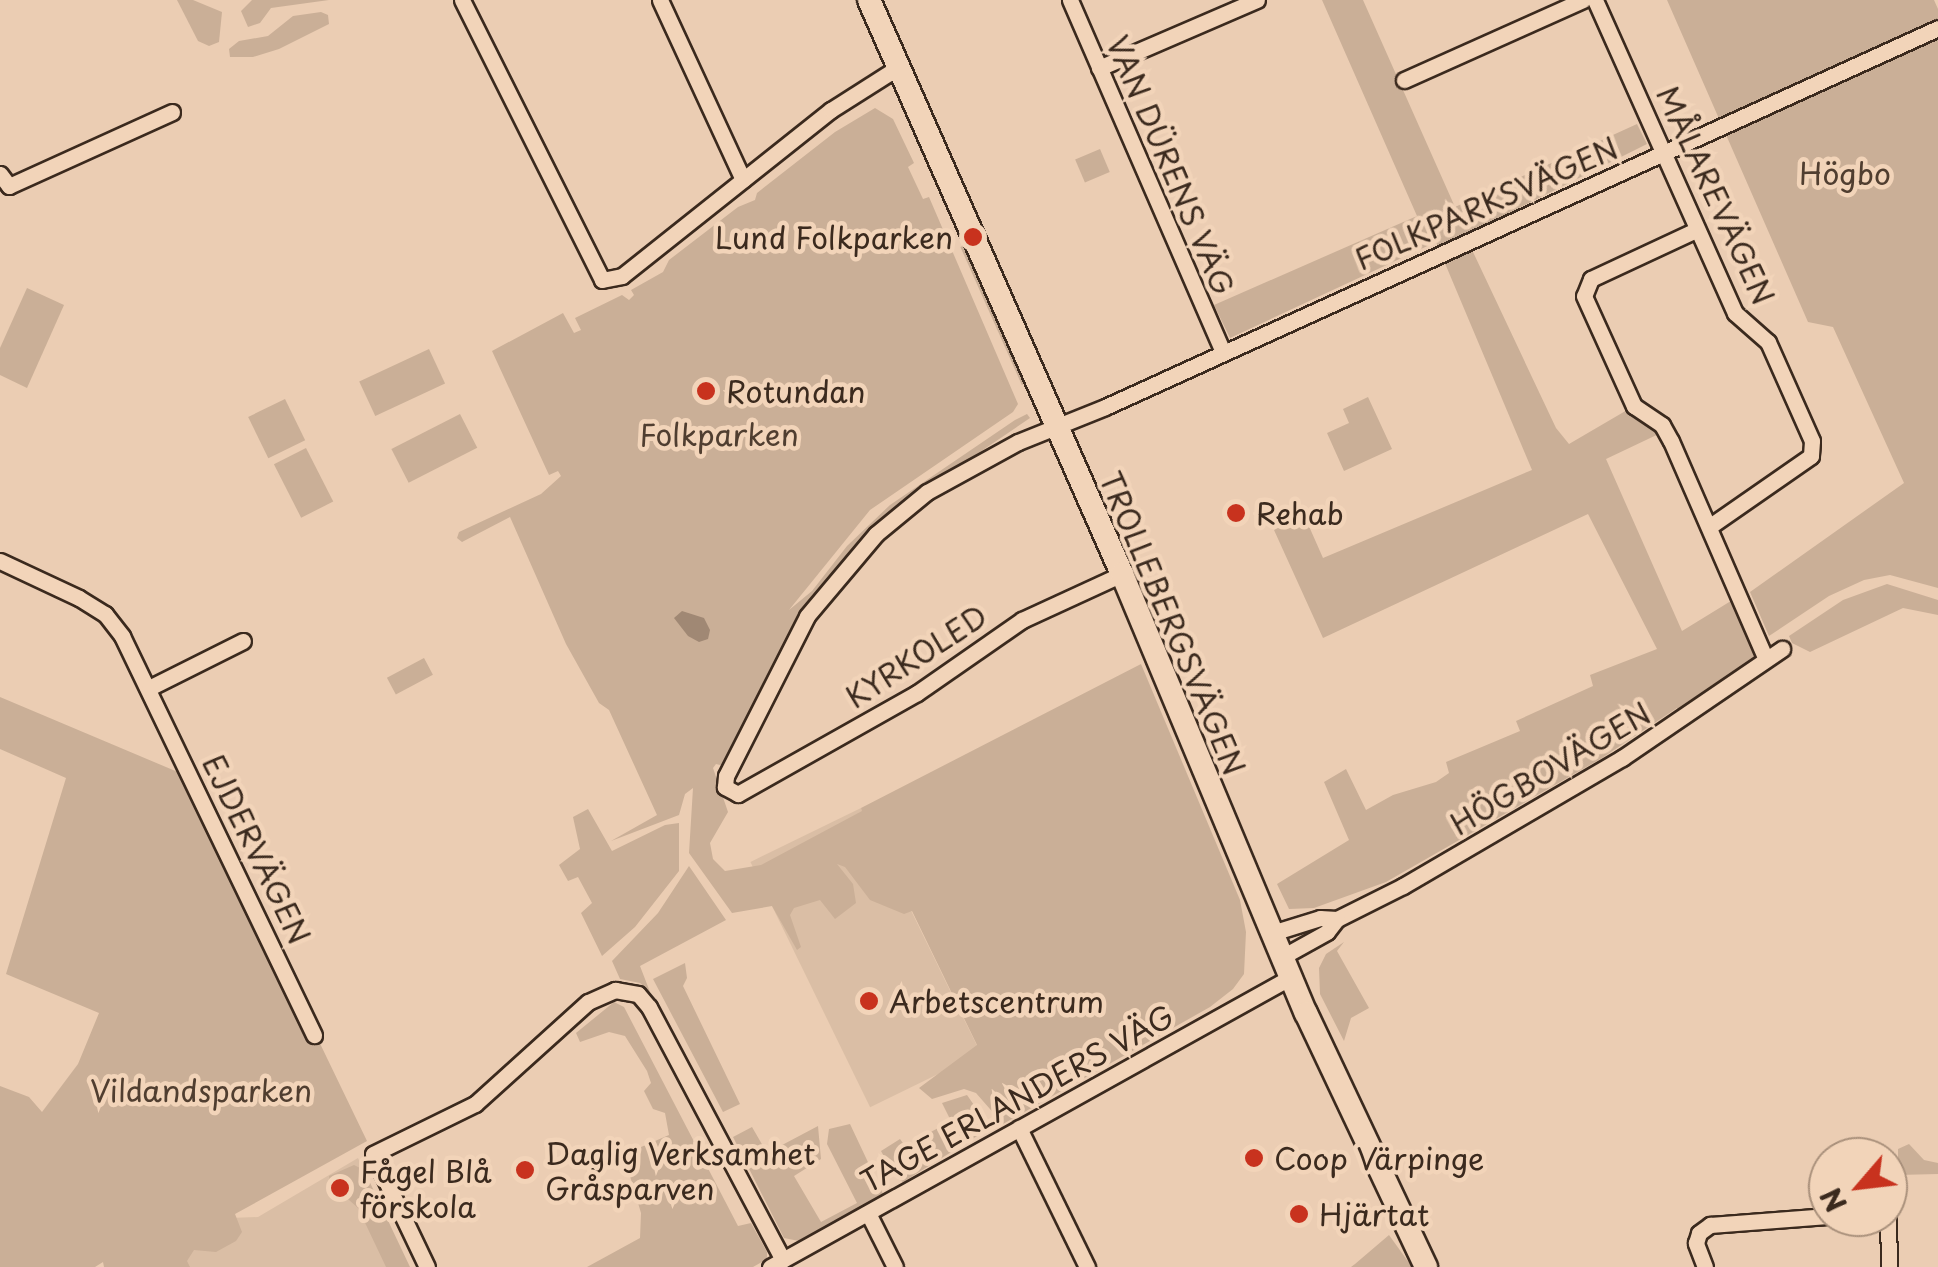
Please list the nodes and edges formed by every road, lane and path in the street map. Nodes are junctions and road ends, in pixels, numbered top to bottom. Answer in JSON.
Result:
{"nodes":[{"id":1,"x":462,"y":0,"type":"edge"},
{"id":2,"x":660,"y":0,"type":"edge"},
{"id":3,"x":869,"y":0,"type":"edge"},
{"id":4,"x":1070,"y":0,"type":"edge"},
{"id":5,"x":1257,"y":0,"type":"edge"},
{"id":6,"x":1583,"y":0,"type":"edge"},
{"id":7,"x":1595,"y":0,"type":"edge"},
{"id":8,"x":1938,"y":28,"type":"edge"},
{"id":9,"x":897,"y":68,"type":"junction"},
{"id":10,"x":1099,"y":68,"type":"junction"},
{"id":11,"x":1404,"y":80,"type":"dead end"},
{"id":12,"x":172,"y":112,"type":"dead end"},
{"id":13,"x":1664,"y":152,"type":"junction"},
{"id":14,"x":0,"y":174,"type":"edge"},
{"id":15,"x":743,"y":180,"type":"junction"},
{"id":16,"x":1696,"y":230,"type":"junction"},
{"id":17,"x":1222,"y":352,"type":"junction"},
{"id":18,"x":1056,"y":427,"type":"junction"},
{"id":19,"x":1708,"y":527,"type":"junction"},
{"id":20,"x":0,"y":561,"type":"edge"},
{"id":21,"x":1122,"y":574,"type":"junction"},
{"id":22,"x":243,"y":641,"type":"dead end"},
{"id":23,"x":1782,"y":649,"type":"dead end"},
{"id":24,"x":1766,"y":659,"type":"junction"},
{"id":25,"x":149,"y":688,"type":"junction"},
{"id":26,"x":744,"y":792,"type":"joint"},
{"id":27,"x":1336,"y":919,"type":"junction"},
{"id":28,"x":1272,"y":933,"type":"junction"},
{"id":29,"x":1286,"y":967,"type":"junction"},
{"id":30,"x":314,"y":1034,"type":"dead end"},
{"id":31,"x":1019,"y":1128,"type":"junction"},
{"id":32,"x":868,"y":1213,"type":"junction"},
{"id":33,"x":1808,"y":1218,"type":"edge"},
{"id":34,"x":1888,"y":1237,"type":"edge"},
{"id":35,"x":777,"y":1263,"type":"edge"},
{"id":36,"x":427,"y":1267,"type":"edge"},
{"id":37,"x":894,"y":1267,"type":"edge"},
{"id":38,"x":1086,"y":1267,"type":"edge"},
{"id":39,"x":1426,"y":1267,"type":"edge"},
{"id":40,"x":1705,"y":1267,"type":"edge"},
{"id":41,"x":1889,"y":1267,"type":"edge"}],
"edges":[{"from":1,"to":15,"type":"street"},
{"from":2,"to":15,"type":"street"},
{"from":3,"to":9,"type":"street","name":"TROLLEBERGSVÄGEN"},
{"from":4,"to":10,"type":"street","name":"VAN DÜRENS VÄG"},
{"from":5,"to":10,"type":"street"},
{"from":6,"to":11,"type":"street"},
{"from":7,"to":13,"type":"street","name":"MÅLAREVÄGEN"},
{"from":8,"to":13,"type":"street","name":"FOLKPARKSVÄGEN"},
{"from":9,"to":15,"type":"street"},
{"from":9,"to":18,"type":"street","name":"TROLLEBERGSVÄGEN"},
{"from":10,"to":17,"type":"street","name":"VAN DÜRENS VÄG"},
{"from":12,"to":14,"type":"street"},
{"from":13,"to":16,"type":"street","name":"MÅLAREVÄGEN"},
{"from":13,"to":17,"type":"street","name":"FOLKPARKSVÄGEN"},
{"from":16,"to":19,"type":"street","name":"MÅLAREVÄGEN"},
{"from":16,"to":19,"type":"street"},
{"from":17,"to":18,"type":"street","name":"FOLKPARKSVÄGEN"},
{"from":18,"to":21,"type":"street","name":"TROLLEBERGSVÄGEN"},
{"from":18,"to":26,"type":"street","name":"FOLKPARKSVÄGEN"},
{"from":19,"to":24,"type":"street"},
{"from":20,"to":25,"type":"street","name":"EJDERVÄGEN"},
{"from":21,"to":26,"type":"street","name":"KYRKOLED"},
{"from":21,"to":28,"type":"street","name":"TROLLEBERGSVÄGEN"},
{"from":22,"to":25,"type":"street"},
{"from":23,"to":24,"type":"street","name":"HÖGBOVÄGEN"},
{"from":24,"to":27,"type":"street","name":"HÖGBOVÄGEN"},
{"from":25,"to":30,"type":"street","name":"EJDERVÄGEN"},
{"from":27,"to":28,"type":"street","name":"HÖGBOVÄGEN"},
{"from":27,"to":29,"type":"street","name":"HÖGBOVÄGEN"},
{"from":28,"to":29,"type":"street","name":"TROLLEBERGSVÄGEN"},
{"from":29,"to":31,"type":"street","name":"TAGE ERLANDERS VÄG"},
{"from":29,"to":39,"type":"street","name":"TROLLEBERGSVÄGEN"},
{"from":31,"to":32,"type":"street","name":"TAGE ERLANDERS VÄG"},
{"from":31,"to":38,"type":"street"},
{"from":32,"to":35,"type":"street","name":"TAGE ERLANDERS VÄG"},
{"from":32,"to":37,"type":"street"},
{"from":33,"to":40,"type":"street"},
{"from":34,"to":41,"type":"street"},
{"from":35,"to":36,"type":"street"}]}
